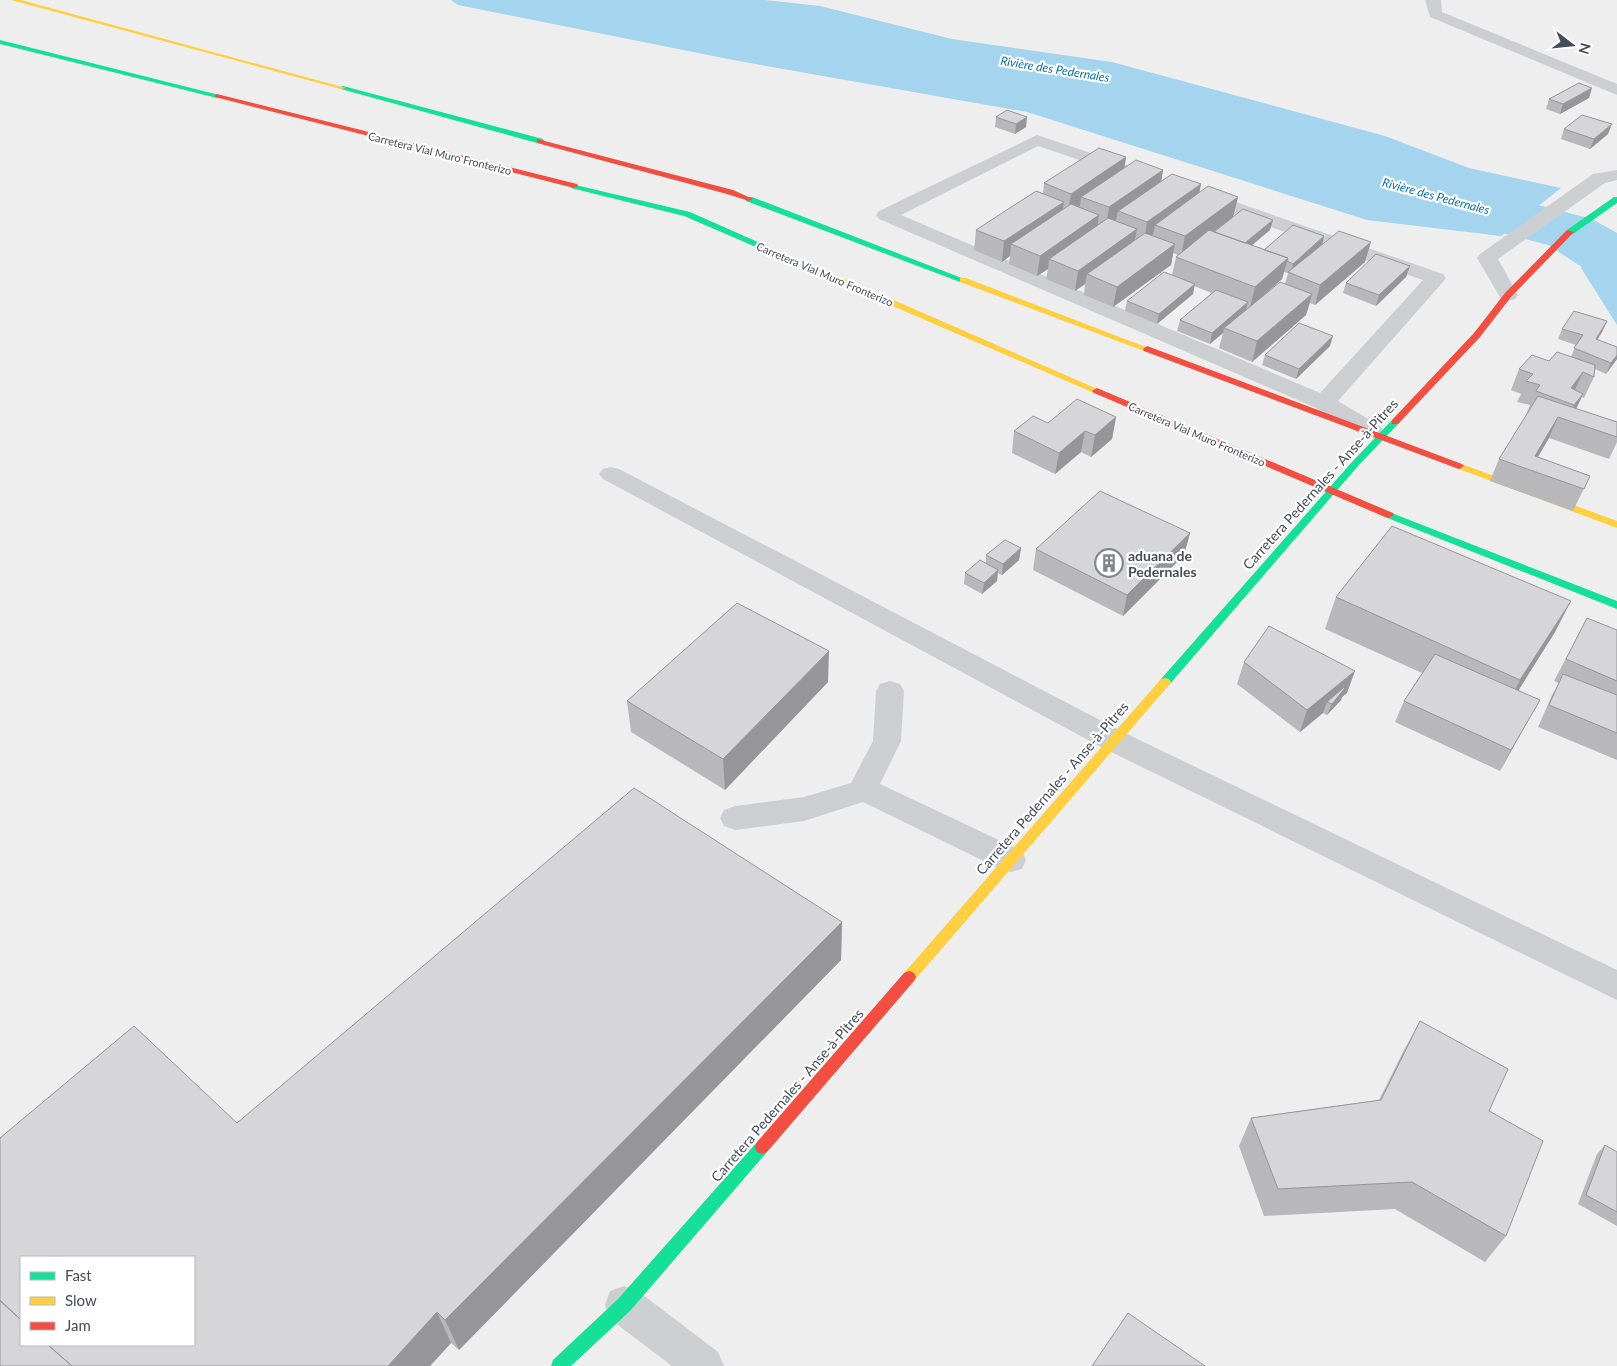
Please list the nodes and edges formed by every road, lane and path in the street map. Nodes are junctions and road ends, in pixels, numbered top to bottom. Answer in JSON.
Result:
{"nodes":[{"id":1,"x":14,"y":0,"type":"edge"},
{"id":2,"x":1433,"y":0,"type":"edge"},
{"id":3,"x":0,"y":42,"type":"edge"},
{"id":4,"x":1617,"y":90,"type":"edge"},
{"id":5,"x":1139,"y":175,"type":"edge"},
{"id":6,"x":1608,"y":176,"type":"edge"},
{"id":7,"x":1186,"y":191,"type":"edge"},
{"id":8,"x":1617,"y":199,"type":"edge"},
{"id":9,"x":1508,"y":295,"type":"junction"},
{"id":10,"x":1324,"y":404,"type":"junction"},
{"id":11,"x":1381,"y":437,"type":"junction"},
{"id":12,"x":612,"y":474,"type":"dead end"},
{"id":13,"x":1332,"y":492,"type":"junction"},
{"id":14,"x":1617,"y":525,"type":"edge"},
{"id":15,"x":1617,"y":605,"type":"edge"},
{"id":16,"x":890,"y":691,"type":"dead end"},
{"id":17,"x":1113,"y":740,"type":"junction"},
{"id":18,"x":866,"y":790,"type":"junction"},
{"id":19,"x":735,"y":818,"type":"dead end"},
{"id":20,"x":1011,"y":860,"type":"junction"},
{"id":21,"x":1617,"y":986,"type":"edge"},
{"id":22,"x":624,"y":1305,"type":"junction"},
{"id":23,"x":559,"y":1366,"type":"edge"},
{"id":24,"x":704,"y":1366,"type":"edge"}],
"edges":[{"from":1,"to":11,"type":"street"},
{"from":2,"to":4,"type":"street"},
{"from":3,"to":13,"type":"street","name":"Carretera Vial Muro Fronterizo"},
{"from":5,"to":10,"type":"street"},
{"from":6,"to":9,"type":"street"},
{"from":7,"to":10,"type":"street"},
{"from":8,"to":9,"type":"street","name":"Carretera Pedernales - Anse-à-Pitres"},
{"from":9,"to":11,"type":"street","name":"Carretera Pedernales - Anse-à-Pitres"},
{"from":10,"to":11,"type":"street"},
{"from":11,"to":13,"type":"street","name":"Carretera Pedernales - Anse-à-Pitres"},
{"from":11,"to":14,"type":"street"},
{"from":12,"to":17,"type":"street"},
{"from":13,"to":15,"type":"street","name":"Carretera Vial Muro Fronterizo"},
{"from":13,"to":17,"type":"street","name":"Carretera Pedernales - Anse-à-Pitres"},
{"from":16,"to":18,"type":"street"},
{"from":17,"to":20,"type":"street","name":"Carretera Pedernales - Anse-à-Pitres"},
{"from":17,"to":21,"type":"street"},
{"from":18,"to":19,"type":"street"},
{"from":18,"to":20,"type":"street"},
{"from":20,"to":22,"type":"street","name":"Carretera Pedernales - Anse-à-Pitres"},
{"from":22,"to":23,"type":"street","name":"Carretera Pedernales - Anse-à-Pitres"},
{"from":22,"to":24,"type":"street"}]}
